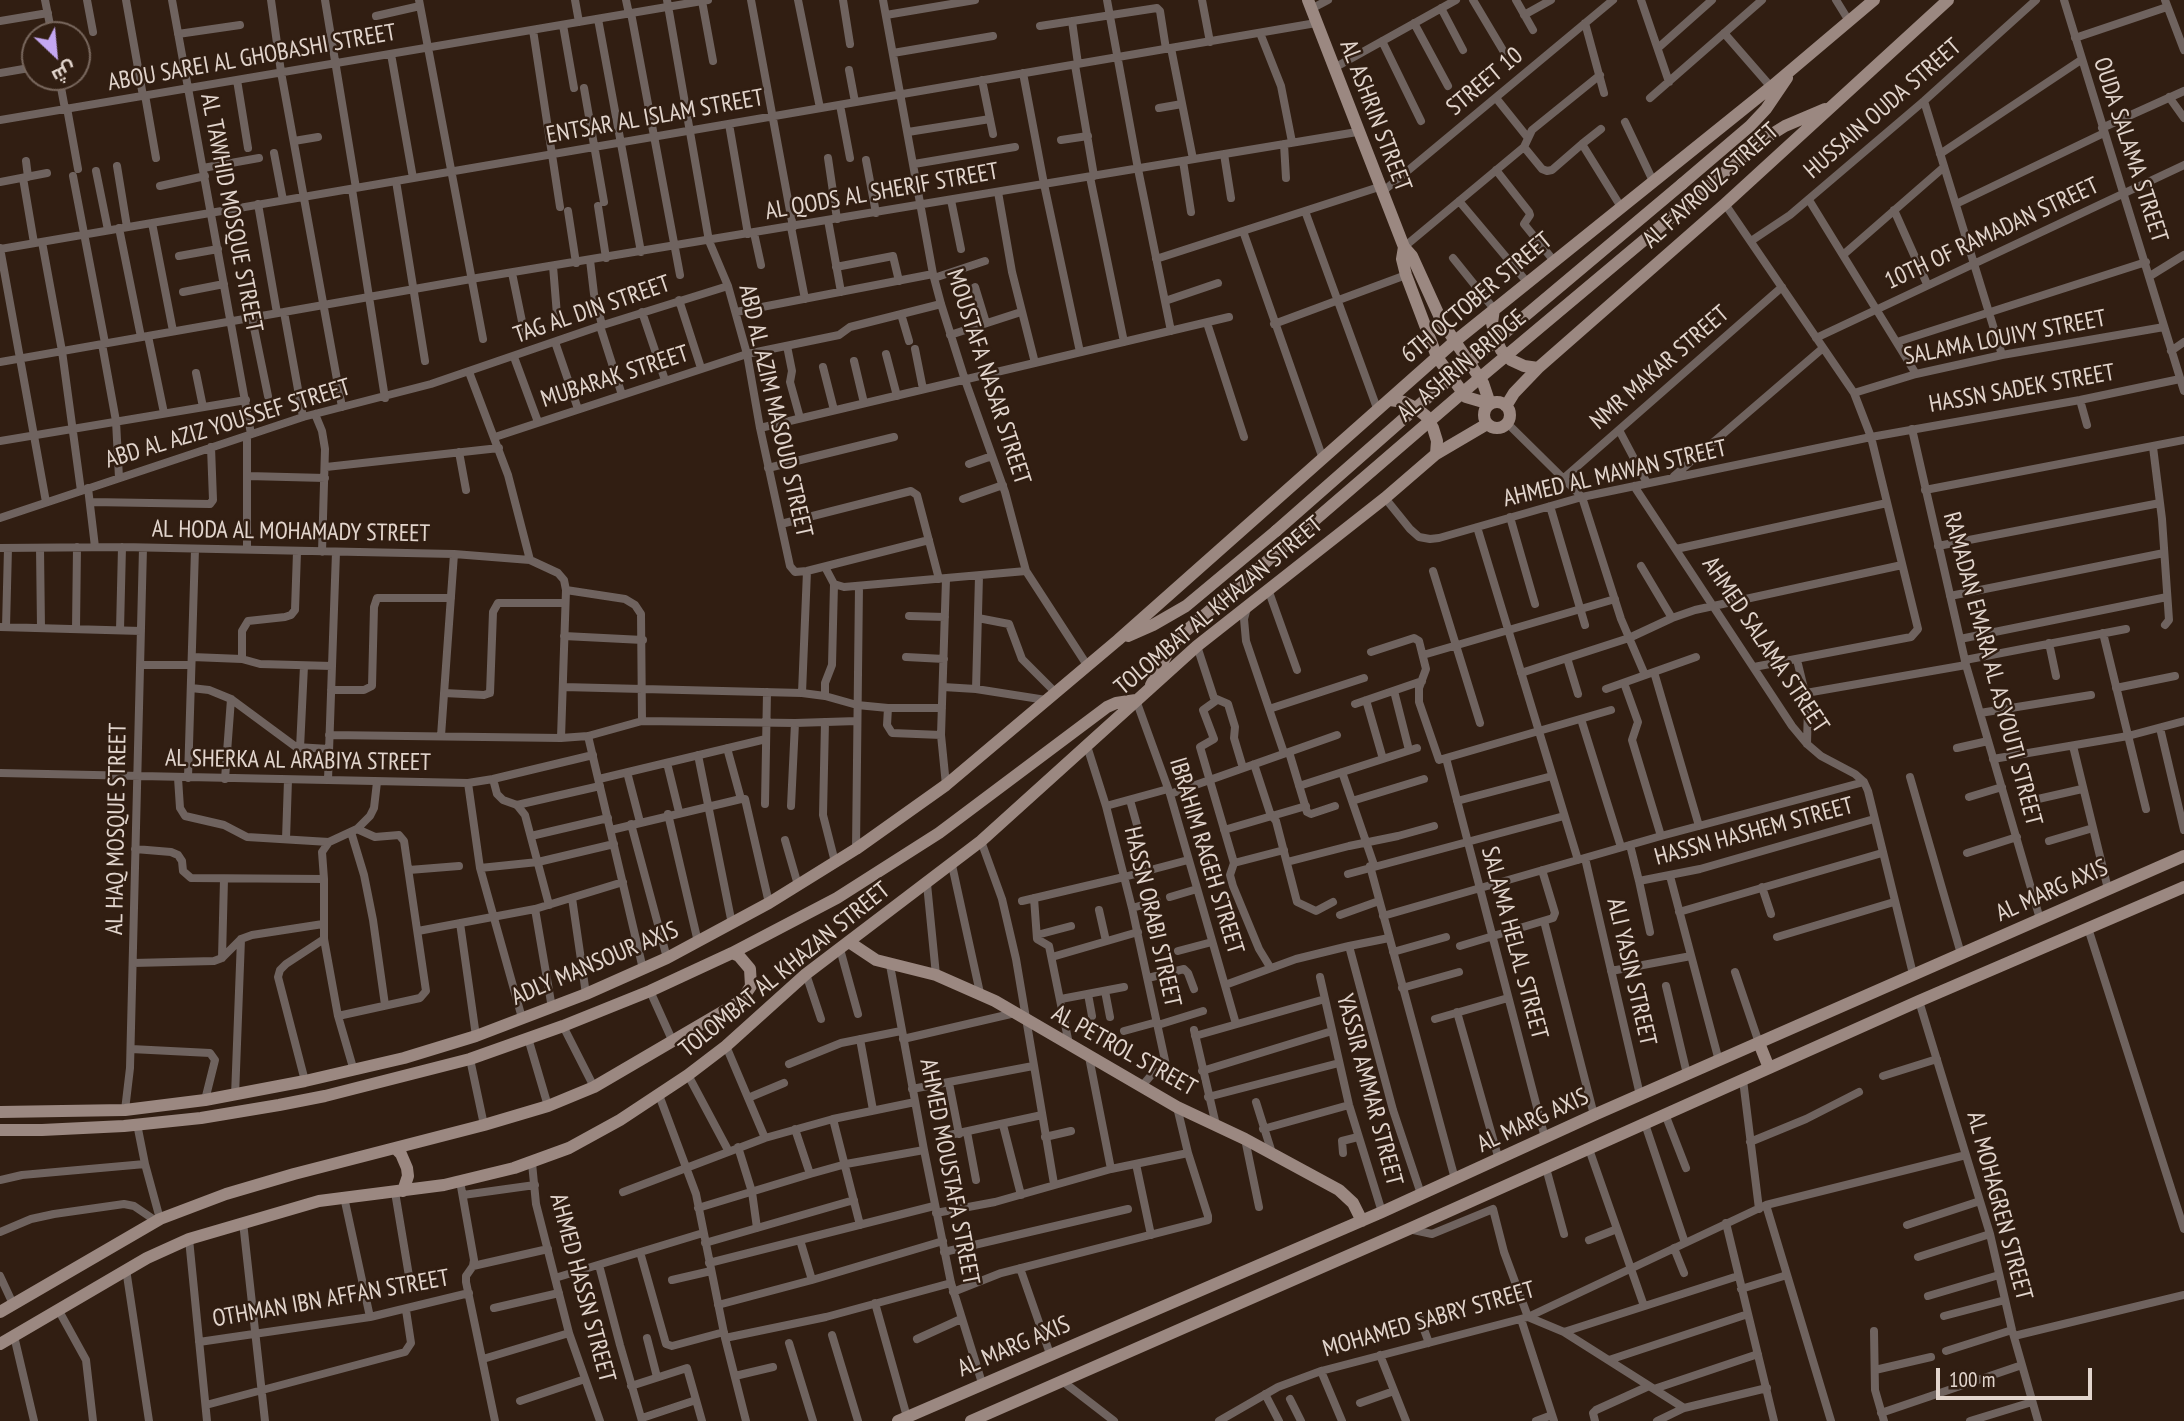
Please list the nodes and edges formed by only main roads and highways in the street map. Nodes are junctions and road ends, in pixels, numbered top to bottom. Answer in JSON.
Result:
{"nodes":[{"id":1,"x":1874,"y":0,"type":"edge"},
{"id":2,"x":1948,"y":0,"type":"edge"},
{"id":3,"x":1309,"y":5,"type":"edge"},
{"id":4,"x":1792,"y":69,"type":"junction"},
{"id":5,"x":1830,"y":107,"type":"junction"},
{"id":6,"x":1404,"y":247,"type":"junction"},
{"id":7,"x":1494,"y":309,"type":"junction"},
{"id":8,"x":1454,"y":342,"type":"junction"},
{"id":9,"x":1437,"y":357,"type":"junction"},
{"id":10,"x":1538,"y":368,"type":"junction"},
{"id":11,"x":1390,"y":400,"type":"junction"},
{"id":12,"x":1490,"y":404,"type":"junction"},
{"id":13,"x":1506,"y":406,"type":"junction"},
{"id":14,"x":1488,"y":424,"type":"junction"},
{"id":15,"x":1436,"y":454,"type":"junction"},
{"id":16,"x":1118,"y":640,"type":"junction"},
{"id":17,"x":1149,"y":688,"type":"junction"},
{"id":18,"x":1136,"y":700,"type":"junction"},
{"id":19,"x":2184,"y":856,"type":"edge"},
{"id":20,"x":2184,"y":887,"type":"edge"},
{"id":21,"x":845,"y":946,"type":"junction"},
{"id":22,"x":732,"y":953,"type":"junction"},
{"id":23,"x":1759,"y":1043,"type":"junction"},
{"id":24,"x":1769,"y":1068,"type":"junction"},
{"id":25,"x":0,"y":1112,"type":"edge"},
{"id":26,"x":0,"y":1130,"type":"edge"},
{"id":27,"x":395,"y":1148,"type":"junction"},
{"id":28,"x":399,"y":1191,"type":"junction"},
{"id":29,"x":1362,"y":1221,"type":"junction"},
{"id":30,"x":0,"y":1312,"type":"edge"},
{"id":31,"x":0,"y":1344,"type":"edge"},
{"id":32,"x":903,"y":1419,"type":"edge"},
{"id":33,"x":976,"y":1420,"type":"edge"}],
"edges":[{"from":1,"to":4,"type":"main road","name":"6TH OCTOBER STREET"},
{"from":2,"to":5,"type":"main road","name":"AL FAYROUZ STREET"},
{"from":3,"to":6,"type":"main road","name":"AL ASHRIN STREET"},
{"from":4,"to":7,"type":"main road","name":"6TH OCTOBER STREET"},
{"from":4,"to":16,"type":"main road","name":"AL ASHRIN BRIDGE","bridge":true},
{"from":5,"to":10,"type":"main road","name":"AL FAYROUZ STREET"},
{"from":5,"to":17,"type":"main road","name":"AL ASHRIN BRIDGE","bridge":true},
{"from":6,"to":8,"type":"main road","name":"AL ASHRIN STREET"},
{"from":6,"to":9,"type":"main road","name":"AL ASHRIN STREET"},
{"from":7,"to":8,"type":"main road","name":"6TH OCTOBER STREET"},
{"from":7,"to":10,"type":"main road"},
{"from":8,"to":9,"type":"main road","name":"6TH OCTOBER STREET"},
{"from":8,"to":12,"type":"main road","name":"AL ASHRIN STREET"},
{"from":9,"to":11,"type":"main road","name":"6TH OCTOBER STREET"},
{"from":9,"to":12,"type":"main road","name":"AL ASHRIN STREET"},
{"from":10,"to":13,"type":"main road","name":"AL FAYROUZ STREET"},
{"from":11,"to":15,"type":"main road"},
{"from":11,"to":16,"type":"main road","name":"6TH OCTOBER STREET"},
{"from":12,"to":13,"type":"main road"},
{"from":12,"to":14,"type":"main road"},
{"from":13,"to":14,"type":"main road"},
{"from":14,"to":15,"type":"main road","name":"TOLOMBAT AL KHAZAN STREET"},
{"from":15,"to":17,"type":"main road","name":"TOLOMBAT AL KHAZAN STREET"},
{"from":16,"to":25,"type":"main road","name":"ADLY MANSOUR AXIS"},
{"from":17,"to":18,"type":"main road","name":"TOLOMBAT AL KHAZAN STREET"},
{"from":18,"to":21,"type":"main road","name":"TOLOMBAT AL KHAZAN STREET"},
{"from":18,"to":22,"type":"main road","name":"ADLY MANSOUR AXIS"},
{"from":19,"to":23,"type":"main road","name":"AL MARG AXIS"},
{"from":20,"to":24,"type":"main road","name":"AL MARG AXIS"},
{"from":21,"to":28,"type":"main road","name":"TOLOMBAT AL KHAZAN STREET"},
{"from":21,"to":29,"type":"main road","name":"AL PETROL STREET"},
{"from":22,"to":26,"type":"main road","name":"ADLY MANSOUR AXIS"},
{"from":22,"to":27,"type":"main road","name":"TOLOMBAT AL KHAZAN STREET"},
{"from":23,"to":24,"type":"main road"},
{"from":23,"to":29,"type":"main road","name":"AL MARG AXIS"},
{"from":24,"to":33,"type":"main road","name":"AL MARG AXIS"},
{"from":27,"to":28,"type":"main road"},
{"from":27,"to":30,"type":"main road","name":"TOLOMBAT AL KHAZAN STREET"},
{"from":28,"to":31,"type":"main road","name":"TOLOMBAT AL KHAZAN STREET"},
{"from":29,"to":32,"type":"main road","name":"AL MARG AXIS"}]}
